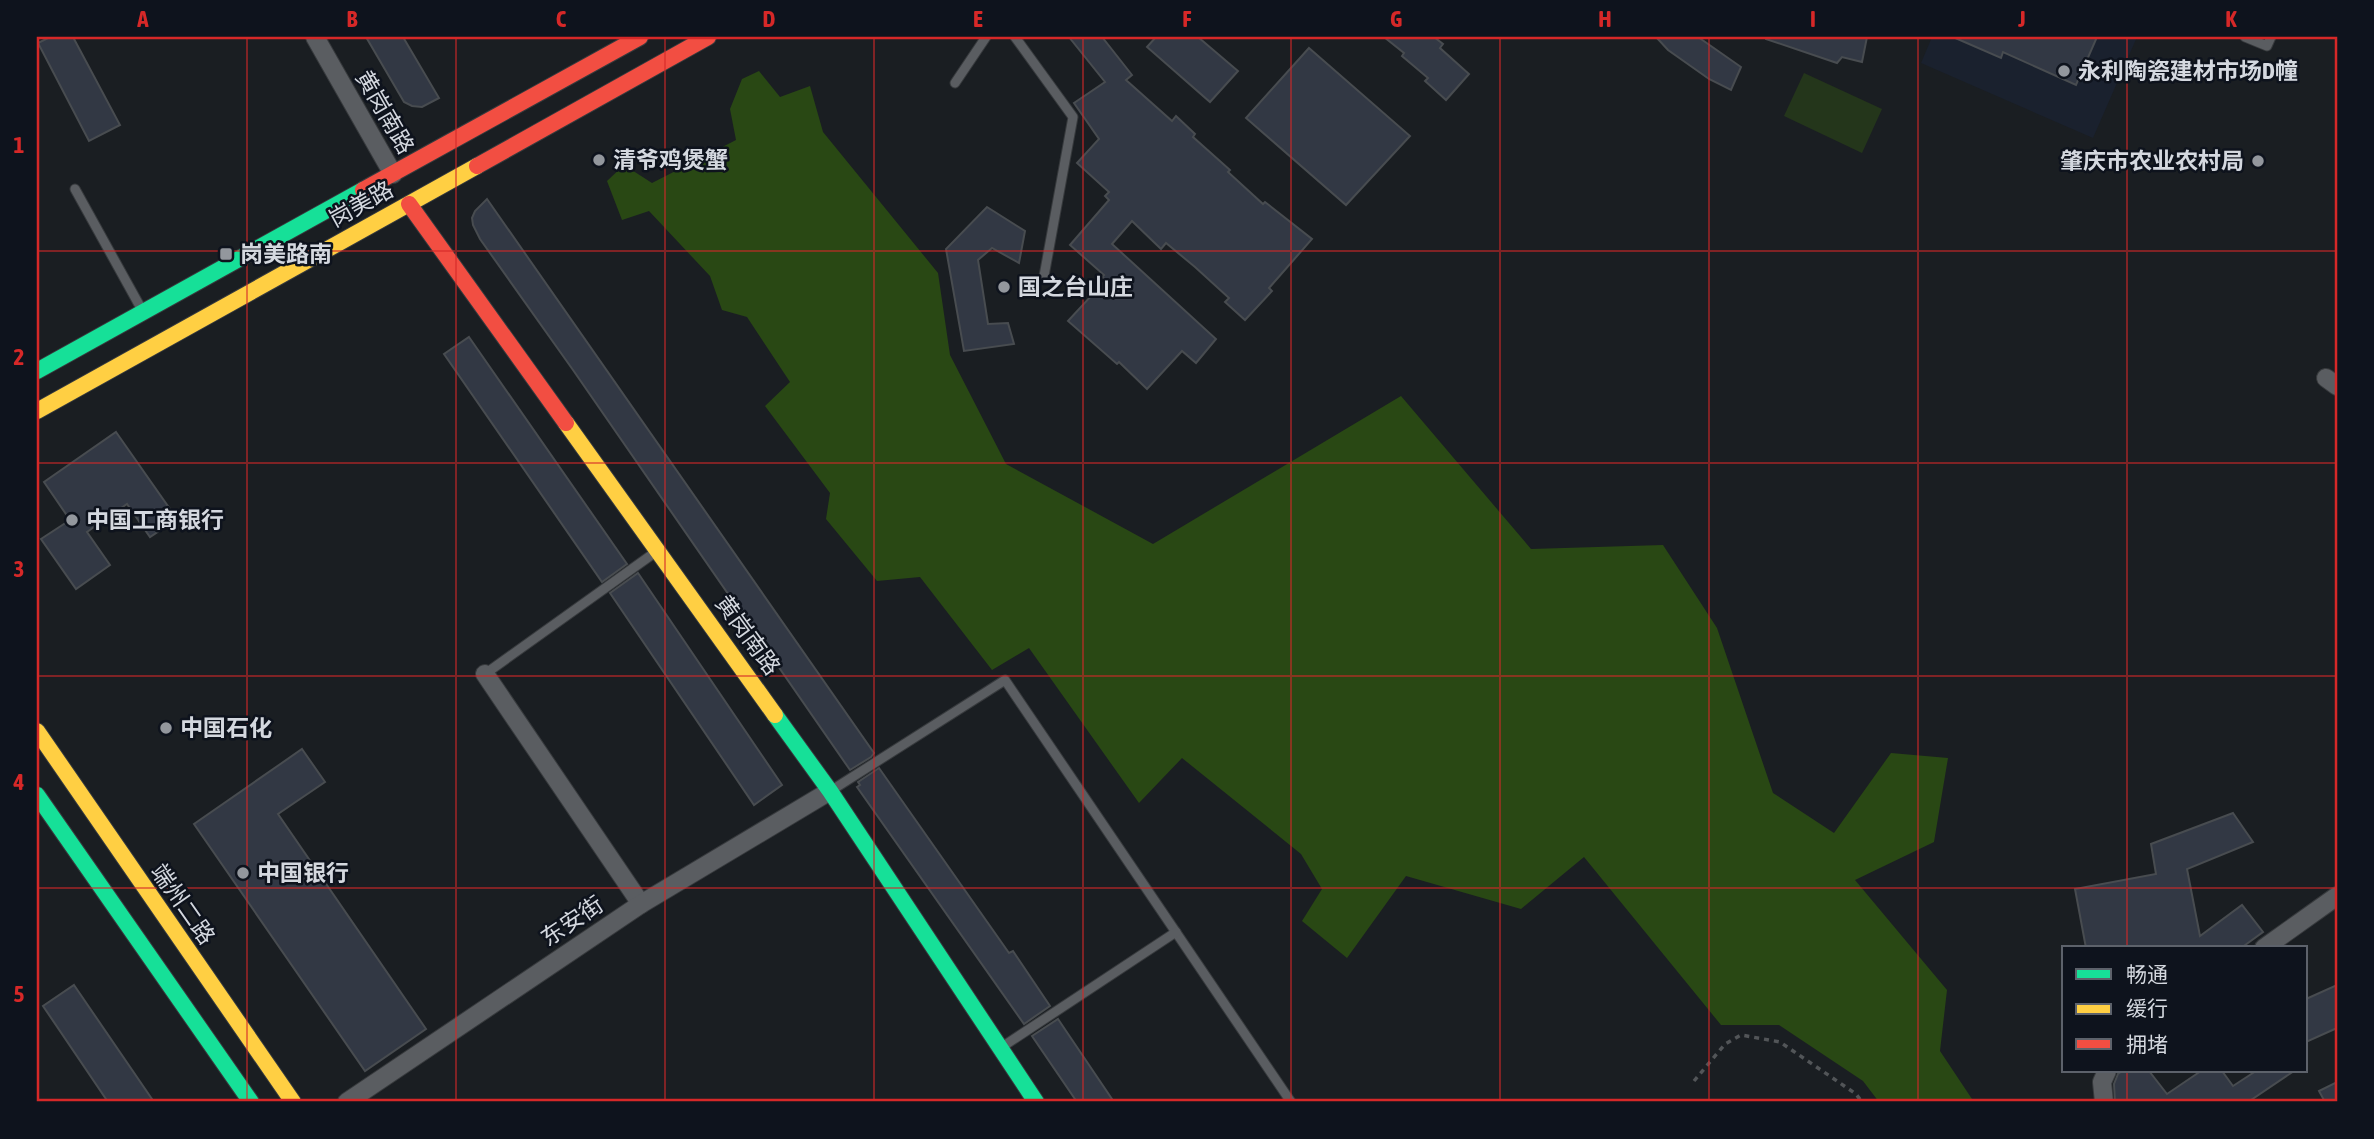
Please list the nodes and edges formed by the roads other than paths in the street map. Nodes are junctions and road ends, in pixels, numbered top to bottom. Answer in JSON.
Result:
{"nodes":[{"id":1,"x":315,"y":37,"type":"edge"},
{"id":2,"x":640,"y":37,"type":"edge"},
{"id":3,"x":708,"y":37,"type":"edge"},
{"id":4,"x":986,"y":37,"type":"edge"},
{"id":5,"x":1015,"y":37,"type":"edge"},
{"id":6,"x":2245,"y":37,"type":"edge"},
{"id":7,"x":2271,"y":37,"type":"edge"},
{"id":8,"x":955,"y":83,"type":"dead end"},
{"id":9,"x":393,"y":174,"type":"junction"},
{"id":10,"x":75,"y":189,"type":"dead end"},
{"id":11,"x":409,"y":204,"type":"junction"},
{"id":12,"x":1044,"y":276,"type":"dead end"},
{"id":13,"x":143,"y":312,"type":"junction"},
{"id":14,"x":53,"y":378,"type":"edge"},
{"id":15,"x":37,"y":411,"type":"edge"},
{"id":16,"x":657,"y":551,"type":"junction"},
{"id":17,"x":485,"y":674,"type":"joint"},
{"id":18,"x":37,"y":731,"type":"edge"},
{"id":19,"x":830,"y":791,"type":"junction"},
{"id":20,"x":37,"y":795,"type":"edge"},
{"id":21,"x":104,"y":861,"type":"junction"},
{"id":22,"x":2337,"y":896,"type":"edge"},
{"id":23,"x":641,"y":904,"type":"junction"},
{"id":24,"x":1176,"y":932,"type":"junction"},
{"id":25,"x":2267,"y":946,"type":"edge"},
{"id":26,"x":1000,"y":1048,"type":"junction"},
{"id":27,"x":2107,"y":1072,"type":"edge"},
{"id":28,"x":251,"y":1102,"type":"edge"},
{"id":29,"x":293,"y":1102,"type":"edge"},
{"id":30,"x":347,"y":1102,"type":"edge"},
{"id":31,"x":1036,"y":1102,"type":"edge"},
{"id":32,"x":1291,"y":1102,"type":"edge"},
{"id":33,"x":2104,"y":1102,"type":"edge"}],
"edges":[{"from":1,"to":9,"type":"street","name":"黄岗南路"},
{"from":2,"to":9,"type":"main road","name":"岗美路"},
{"from":3,"to":11,"type":"main road","name":"岗美路"},
{"from":4,"to":8,"type":"lane"},
{"from":5,"to":12,"type":"lane"},
{"from":6,"to":7,"type":"lane"},
{"from":9,"to":13,"type":"main road","name":"岗美路"},
{"from":10,"to":13,"type":"lane"},
{"from":11,"to":14,"type":"main road","name":"岗美路"},
{"from":11,"to":16,"type":"main road","name":"黄岗南路"},
{"from":13,"to":14,"type":"main road","name":"岗美路"},
{"from":14,"to":15,"type":"main road","name":"岗美路"},
{"from":16,"to":17,"type":"lane"},
{"from":16,"to":19,"type":"main road","name":"黄岗南路"},
{"from":17,"to":23,"type":"street"},
{"from":18,"to":21,"type":"main road","name":"端州二路"},
{"from":19,"to":23,"type":"street","name":"东安街"},
{"from":19,"to":24,"type":"lane"},
{"from":19,"to":26,"type":"main road","name":"黄岗南路"},
{"from":20,"to":21,"type":"main road","name":"端州二路"},
{"from":21,"to":28,"type":"main road","name":"端州二路"},
{"from":21,"to":29,"type":"main road","name":"端州二路"},
{"from":22,"to":25,"type":"street"},
{"from":23,"to":30,"type":"street","name":"东安街"},
{"from":24,"to":26,"type":"lane"},
{"from":24,"to":32,"type":"lane"},
{"from":26,"to":31,"type":"main road","name":"黄岗南路"},
{"from":27,"to":33,"type":"street"}]}
